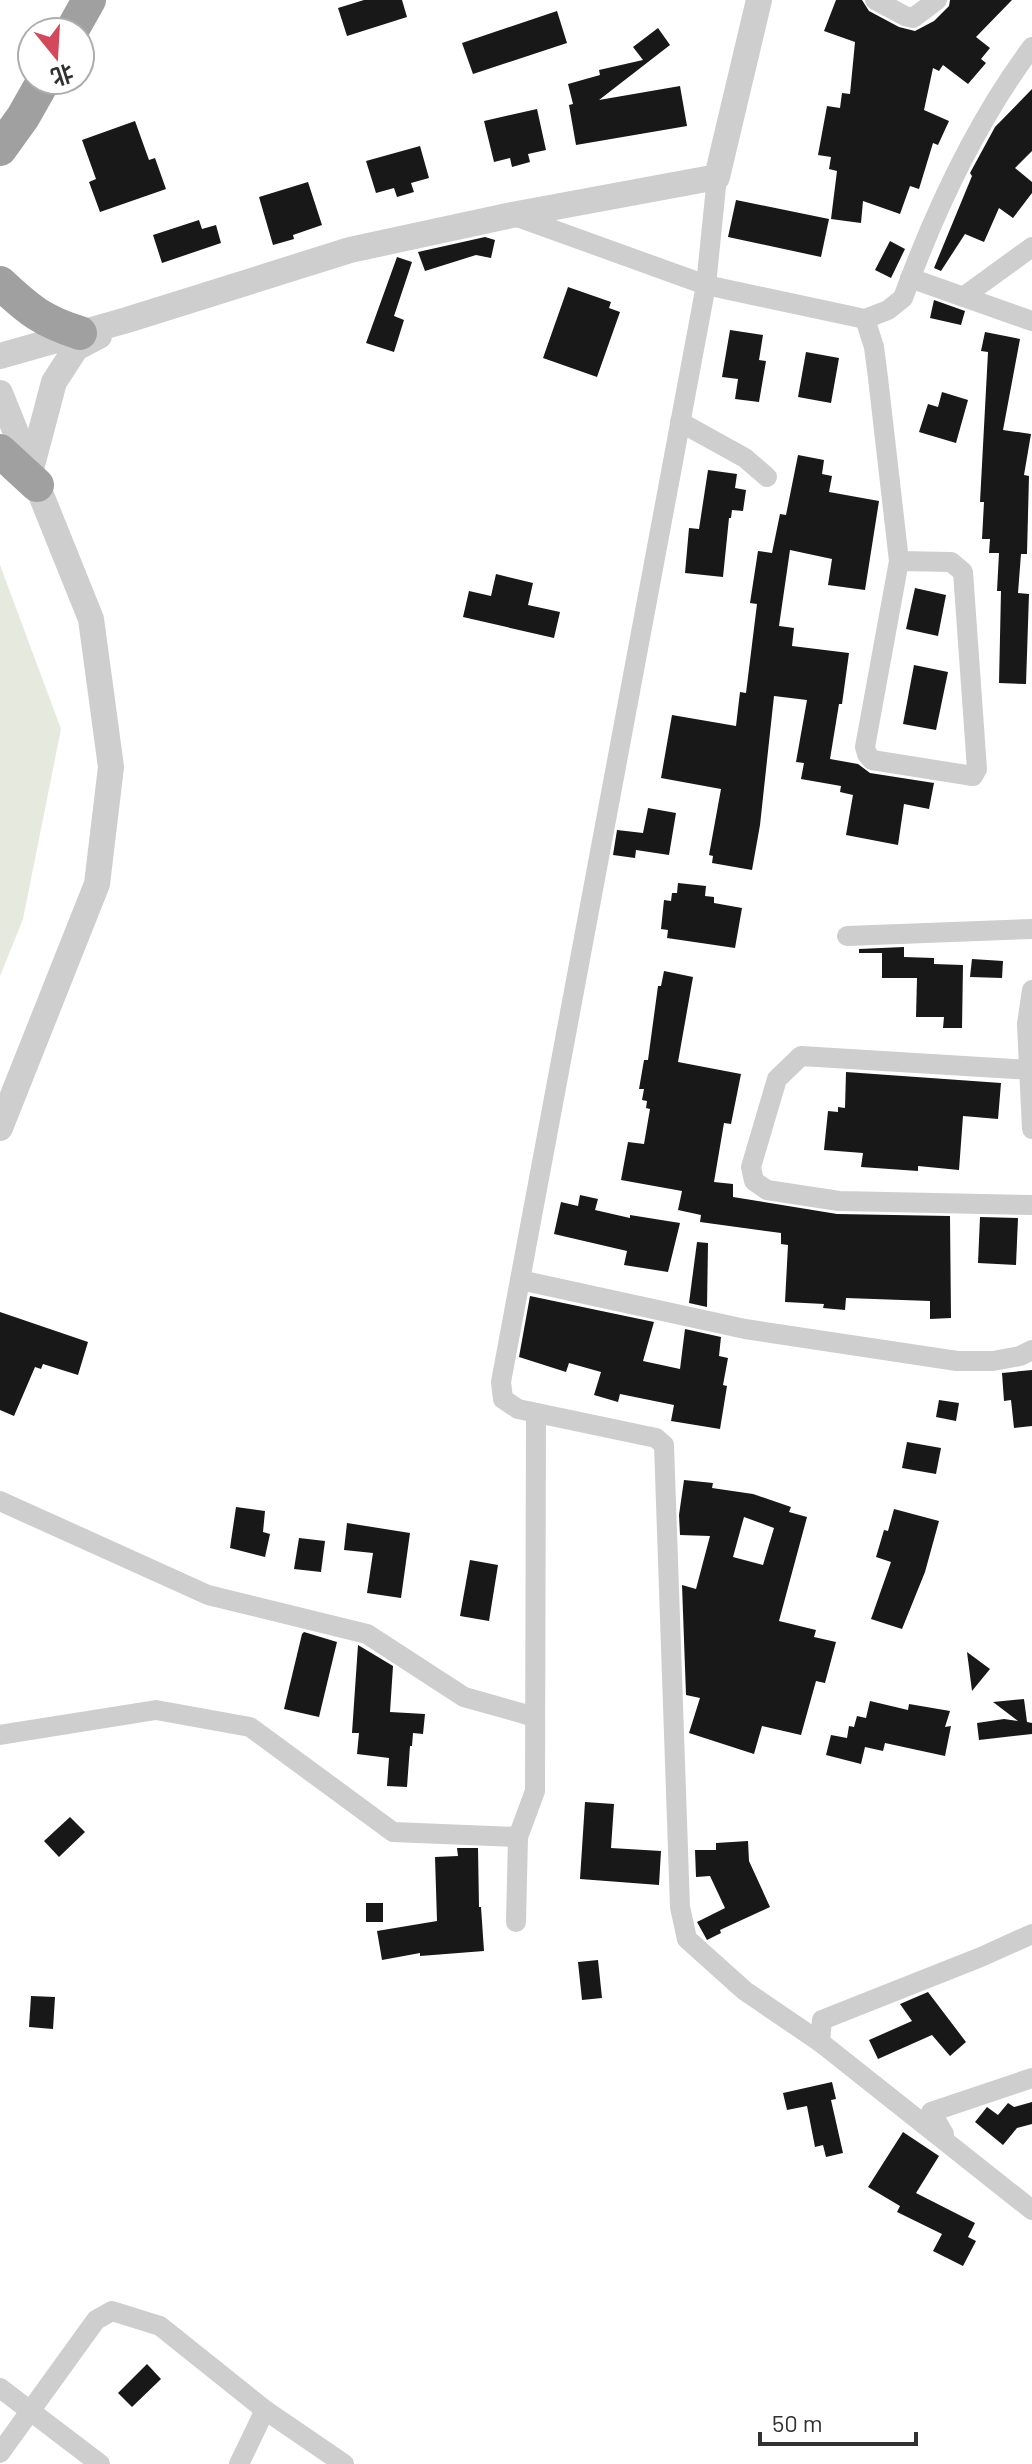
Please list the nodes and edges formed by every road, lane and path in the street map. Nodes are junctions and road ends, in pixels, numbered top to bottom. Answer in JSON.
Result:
{"nodes":[{"id":1,"x":759,"y":0,"type":"edge"},
{"id":2,"x":875,"y":0,"type":"edge"},
{"id":3,"x":937,"y":0,"type":"edge"},
{"id":4,"x":1032,"y":47,"type":"edge"},
{"id":5,"x":35,"y":96,"type":"edge"},
{"id":6,"x":0,"y":149,"type":"edge"},
{"id":7,"x":717,"y":177,"type":"junction"},
{"id":8,"x":512,"y":215,"type":"junction"},
{"id":9,"x":1032,"y":247,"type":"edge"},
{"id":10,"x":910,"y":278,"type":"junction"},
{"id":11,"x":0,"y":283,"type":"edge"},
{"id":12,"x":706,"y":285,"type":"junction"},
{"id":13,"x":963,"y":297,"type":"junction"},
{"id":14,"x":865,"y":319,"type":"junction"},
{"id":15,"x":127,"y":320,"type":"junction"},
{"id":16,"x":1032,"y":321,"type":"edge"},
{"id":17,"x":80,"y":333,"type":"junction"},
{"id":18,"x":0,"y":356,"type":"edge"},
{"id":19,"x":0,"y":393,"type":"edge"},
{"id":20,"x":680,"y":422,"type":"junction"},
{"id":21,"x":0,"y":451,"type":"edge"},
{"id":22,"x":34,"y":477,"type":"junction"},
{"id":23,"x":767,"y":477,"type":"dead end"},
{"id":24,"x":899,"y":561,"type":"junction"},
{"id":25,"x":1032,"y":929,"type":"edge"},
{"id":26,"x":847,"y":936,"type":"dead end"},
{"id":27,"x":1032,"y":990,"type":"edge"},
{"id":28,"x":1031,"y":1070,"type":"edge"},
{"id":29,"x":0,"y":1128,"type":"edge"},
{"id":30,"x":1032,"y":1129,"type":"edge"},
{"id":31,"x":1032,"y":1205,"type":"edge"},
{"id":32,"x":520,"y":1280,"type":"junction"},
{"id":33,"x":1032,"y":1350,"type":"edge"},
{"id":34,"x":536,"y":1413,"type":"junction"},
{"id":35,"x":0,"y":1501,"type":"edge"},
{"id":36,"x":535,"y":1717,"type":"junction"},
{"id":37,"x":0,"y":1735,"type":"edge"},
{"id":38,"x":518,"y":1837,"type":"junction"},
{"id":39,"x":516,"y":1922,"type":"dead end"},
{"id":40,"x":1032,"y":1934,"type":"edge"},
{"id":41,"x":820,"y":2042,"type":"junction"},
{"id":42,"x":1032,"y":2078,"type":"edge"},
{"id":43,"x":952,"y":2147,"type":"junction"},
{"id":44,"x":1032,"y":2210,"type":"edge"},
{"id":45,"x":0,"y":2388,"type":"edge"},
{"id":46,"x":265,"y":2410,"type":"junction"},
{"id":47,"x":30,"y":2411,"type":"junction"},
{"id":48,"x":0,"y":2453,"type":"edge"},
{"id":49,"x":100,"y":2464,"type":"edge"},
{"id":50,"x":239,"y":2464,"type":"edge"},
{"id":51,"x":344,"y":2464,"type":"edge"}],
"edges":[{"from":1,"to":7,"type":"street"},
{"from":2,"to":3,"type":"street"},
{"from":4,"to":10,"type":"street"},
{"from":5,"to":6,"type":"highway"},
{"from":7,"to":8,"type":"street"},
{"from":7,"to":12,"type":"street"},
{"from":8,"to":12,"type":"street"},
{"from":8,"to":15,"type":"street"},
{"from":9,"to":13,"type":"street"},
{"from":10,"to":13,"type":"street"},
{"from":10,"to":14,"type":"street"},
{"from":11,"to":17,"type":"highway"},
{"from":12,"to":14,"type":"street"},
{"from":12,"to":20,"type":"street"},
{"from":13,"to":16,"type":"street"},
{"from":14,"to":24,"type":"street"},
{"from":15,"to":17,"type":"street"},
{"from":15,"to":22,"type":"street"},
{"from":17,"to":18,"type":"street"},
{"from":19,"to":22,"type":"street"},
{"from":20,"to":23,"type":"street"},
{"from":20,"to":32,"type":"street"},
{"from":21,"to":22,"type":"highway"},
{"from":22,"to":29,"type":"street"},
{"from":24,"to":24,"type":"street"},
{"from":25,"to":26,"type":"street"},
{"from":27,"to":28,"type":"street"},
{"from":28,"to":30,"type":"street"},
{"from":28,"to":31,"type":"street"},
{"from":32,"to":33,"type":"street"},
{"from":32,"to":34,"type":"street"},
{"from":34,"to":36,"type":"street"},
{"from":34,"to":41,"type":"street"},
{"from":35,"to":36,"type":"street"},
{"from":36,"to":38,"type":"street"},
{"from":37,"to":38,"type":"street"},
{"from":38,"to":39,"type":"street"},
{"from":40,"to":41,"type":"street"},
{"from":41,"to":43,"type":"street"},
{"from":42,"to":43,"type":"street"},
{"from":43,"to":44,"type":"street"},
{"from":45,"to":47,"type":"street"},
{"from":46,"to":47,"type":"street"},
{"from":46,"to":50,"type":"street"},
{"from":46,"to":51,"type":"street"},
{"from":47,"to":48,"type":"street"},
{"from":47,"to":49,"type":"street"}]}
